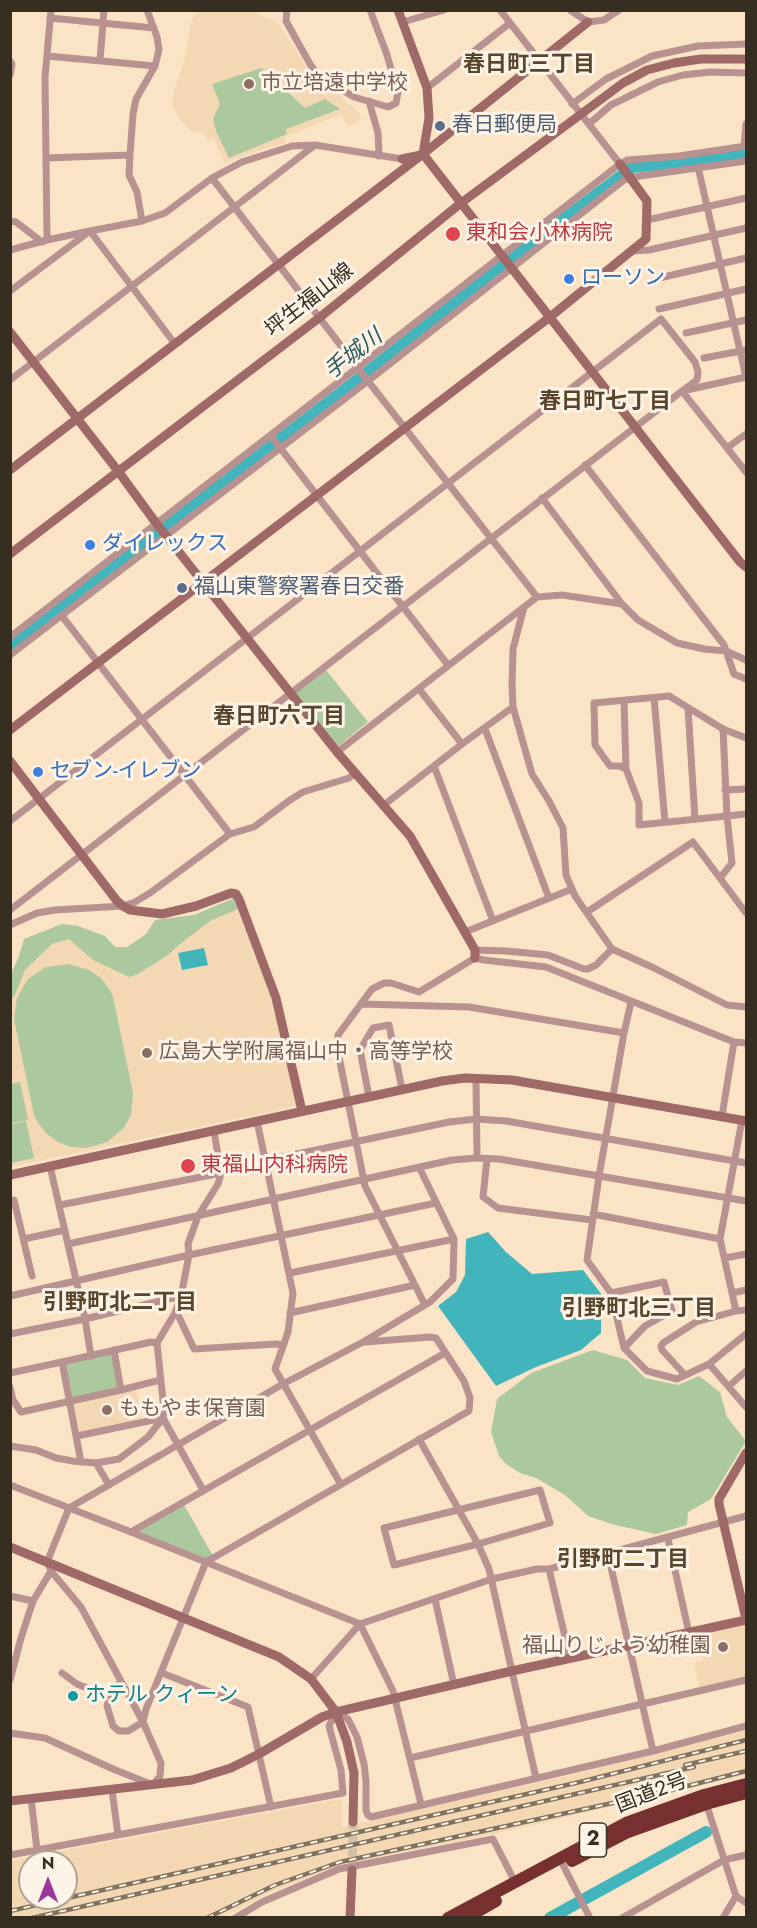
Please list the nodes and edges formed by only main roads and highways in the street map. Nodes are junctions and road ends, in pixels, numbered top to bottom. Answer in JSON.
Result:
{"nodes":[{"id":1,"x":747,"y":1784,"type":"edge"},
{"id":2,"x":747,"y":1793,"type":"edge"},
{"id":3,"x":705,"y":1799,"type":"junction"},
{"id":4,"x":448,"y":1917,"type":"edge"},
{"id":5,"x":466,"y":1917,"type":"edge"}],
"edges":[{"from":1,"to":3,"type":"highway","name":"国道2号","number":"2"},
{"from":2,"to":3,"type":"highway","name":"国道2号","number":"2"},
{"from":3,"to":4,"type":"highway","name":"国道2号","number":"2"},
{"from":3,"to":5,"type":"highway","name":"国道2号","number":"2"}]}
